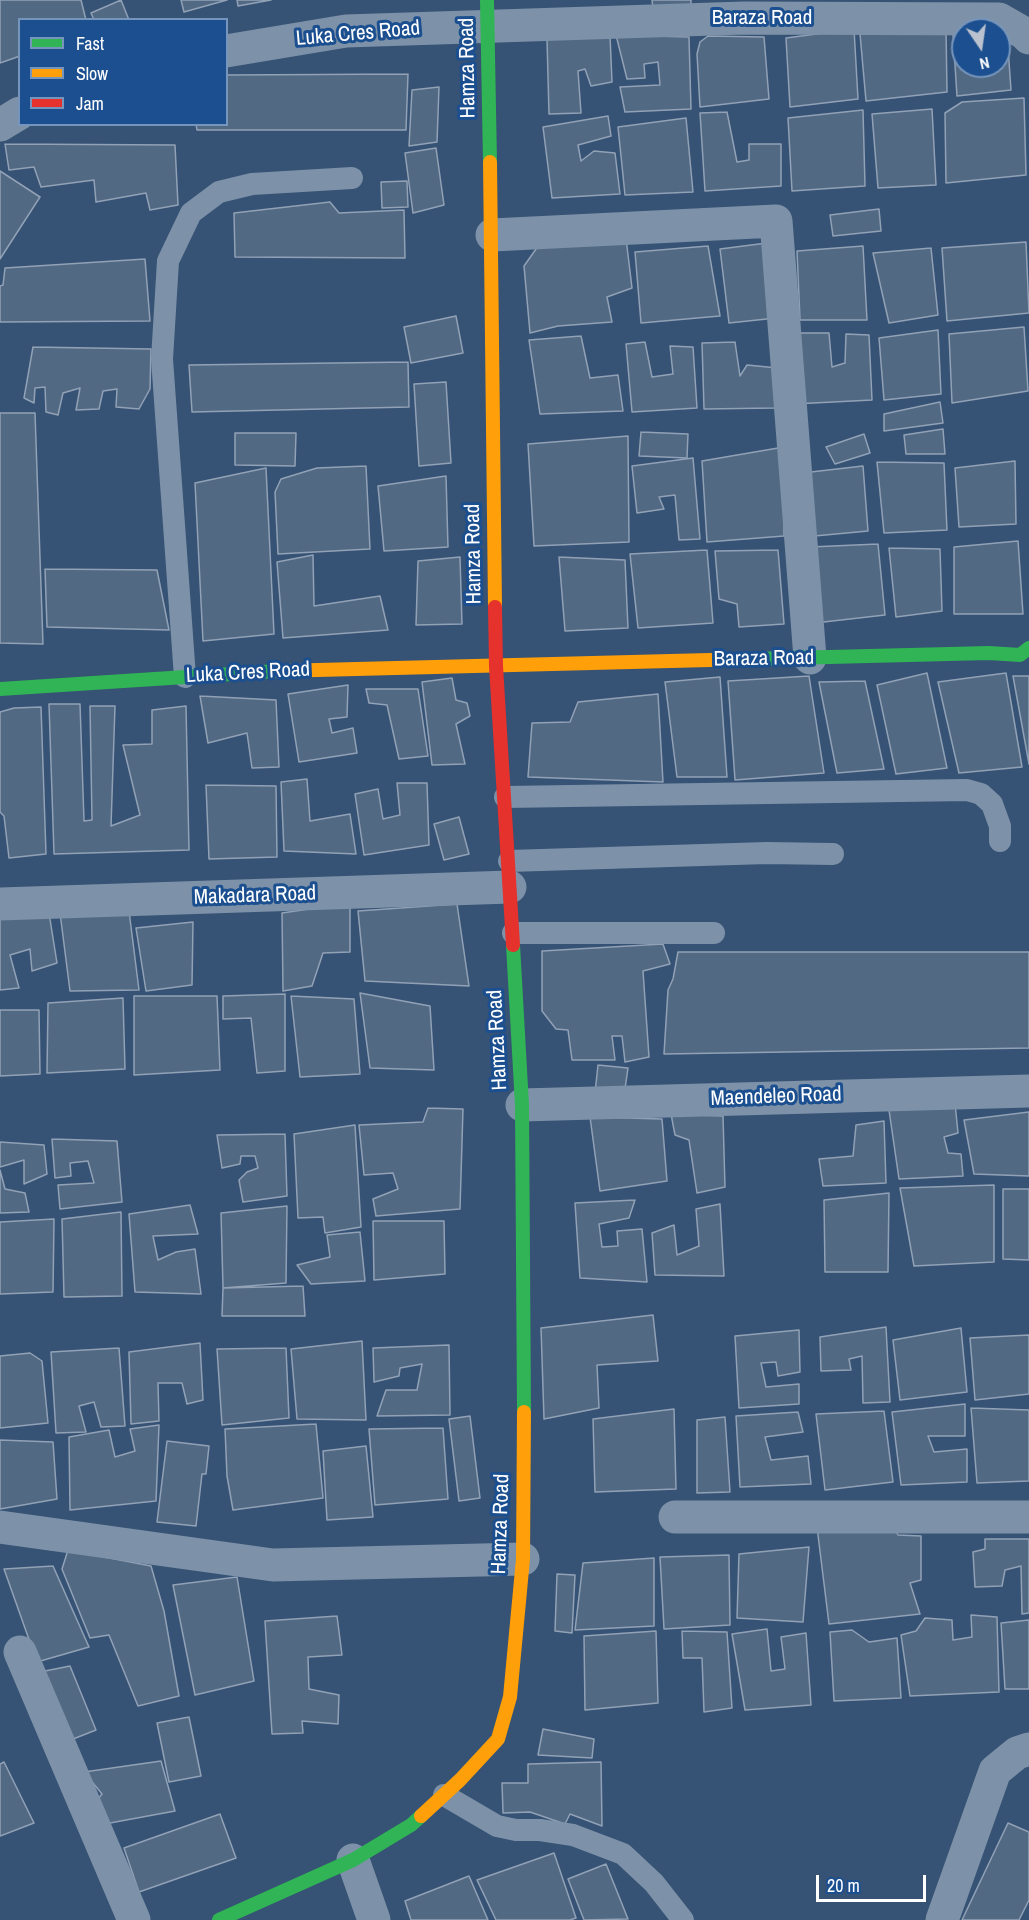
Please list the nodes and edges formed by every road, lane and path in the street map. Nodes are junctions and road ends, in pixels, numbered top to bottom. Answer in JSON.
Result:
{"nodes":[{"id":1,"x":488,"y":12,"type":"edge"},
{"id":2,"x":1029,"y":39,"type":"edge"},
{"id":3,"x":228,"y":51,"type":"edge"},
{"id":4,"x":18,"y":114,"type":"edge"},
{"id":5,"x":0,"y":125,"type":"edge"},
{"id":6,"x":352,"y":178,"type":"dead end"},
{"id":7,"x":492,"y":234,"type":"junction"},
{"id":8,"x":1029,"y":648,"type":"edge"},
{"id":9,"x":810,"y":658,"type":"junction"},
{"id":10,"x":496,"y":666,"type":"junction"},
{"id":11,"x":184,"y":677,"type":"junction"},
{"id":12,"x":0,"y":689,"type":"edge"},
{"id":13,"x":505,"y":797,"type":"junction"},
{"id":14,"x":1000,"y":841,"type":"dead end"},
{"id":15,"x":834,"y":854,"type":"dead end"},
{"id":16,"x":509,"y":874,"type":"junction"},
{"id":17,"x":0,"y":904,"type":"edge"},
{"id":18,"x":513,"y":933,"type":"junction"},
{"id":19,"x":714,"y":933,"type":"dead end"},
{"id":20,"x":1029,"y":1091,"type":"edge"},
{"id":21,"x":522,"y":1105,"type":"junction"},
{"id":22,"x":675,"y":1517,"type":"dead end"},
{"id":23,"x":1029,"y":1517,"type":"edge"},
{"id":24,"x":0,"y":1527,"type":"edge"},
{"id":25,"x":523,"y":1559,"type":"junction"},
{"id":26,"x":20,"y":1652,"type":"dead end"},
{"id":27,"x":1029,"y":1749,"type":"edge"},
{"id":28,"x":444,"y":1795,"type":"junction"},
{"id":29,"x":353,"y":1860,"type":"junction"},
{"id":30,"x":134,"y":1920,"type":"edge"},
{"id":31,"x":219,"y":1920,"type":"edge"},
{"id":32,"x":374,"y":1920,"type":"edge"},
{"id":33,"x":683,"y":1920,"type":"edge"},
{"id":34,"x":942,"y":1920,"type":"edge"}],
"edges":[{"from":1,"to":2,"type":"street","name":"Baraza Road"},
{"from":1,"to":3,"type":"street","name":"Luka Cres Road"},
{"from":1,"to":7,"type":"street","name":"Hamza Road"},
{"from":4,"to":5,"type":"street"},
{"from":6,"to":11,"type":"lane"},
{"from":7,"to":9,"type":"street"},
{"from":7,"to":10,"type":"street","name":"Hamza Road"},
{"from":8,"to":9,"type":"street","name":"Baraza Road"},
{"from":9,"to":10,"type":"street","name":"Baraza Road"},
{"from":10,"to":11,"type":"street","name":"Luka Cres Road"},
{"from":10,"to":13,"type":"street","name":"Hamza Road"},
{"from":11,"to":12,"type":"street","name":"Luka Cres Road"},
{"from":13,"to":14,"type":"lane"},
{"from":13,"to":16,"type":"street","name":"Hamza Road"},
{"from":15,"to":16,"type":"lane"},
{"from":16,"to":17,"type":"street","name":"Makadara Road"},
{"from":16,"to":18,"type":"street","name":"Hamza Road"},
{"from":18,"to":19,"type":"lane"},
{"from":18,"to":21,"type":"street","name":"Hamza Road"},
{"from":20,"to":21,"type":"street","name":"Maendeleo Road"},
{"from":21,"to":25,"type":"street","name":"Hamza Road"},
{"from":22,"to":23,"type":"street"},
{"from":24,"to":25,"type":"street"},
{"from":25,"to":28,"type":"street","name":"Hamza Road"},
{"from":26,"to":30,"type":"street"},
{"from":27,"to":34,"type":"street"},
{"from":28,"to":29,"type":"street","name":"Hamza Road"},
{"from":28,"to":33,"type":"lane"},
{"from":29,"to":31,"type":"street","name":"Hamza Road"},
{"from":29,"to":32,"type":"street"}]}
